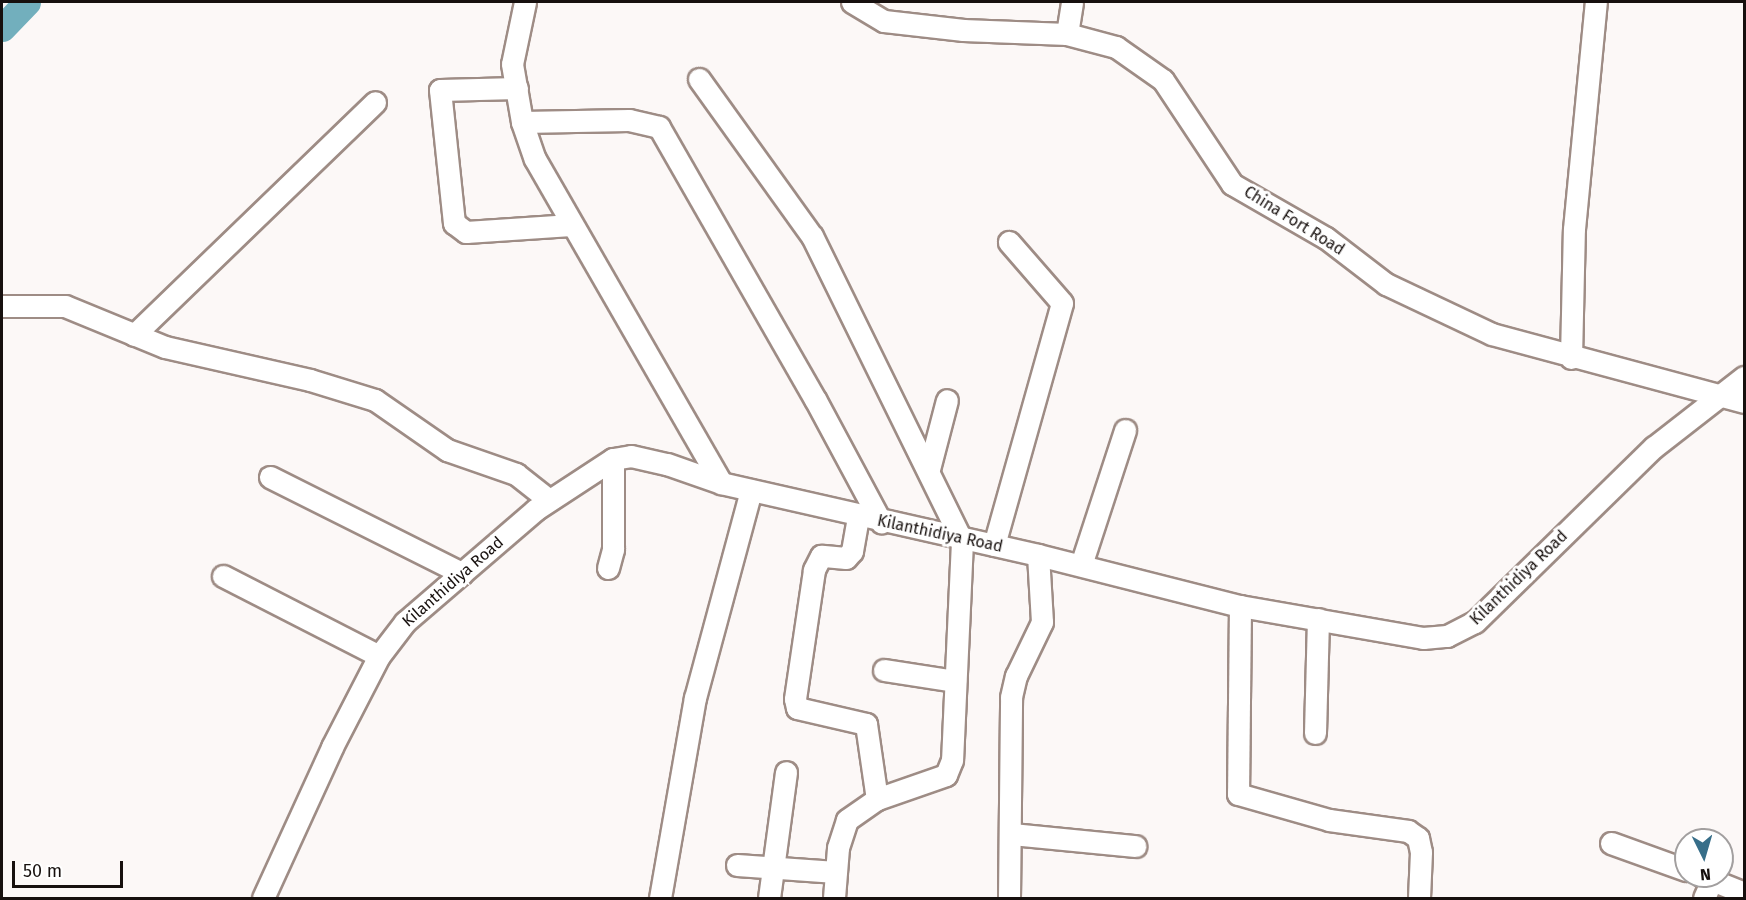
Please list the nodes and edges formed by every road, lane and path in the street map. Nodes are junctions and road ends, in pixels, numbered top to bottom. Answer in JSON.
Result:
{"nodes":[{"id":1,"x":525,"y":2,"type":"edge"},
{"id":2,"x":852,"y":2,"type":"edge"},
{"id":3,"x":1072,"y":2,"type":"edge"},
{"id":4,"x":1596,"y":2,"type":"edge"},
{"id":5,"x":1067,"y":34,"type":"junction"},
{"id":6,"x":699,"y":79,"type":"dead end"},
{"id":7,"x":517,"y":88,"type":"junction"},
{"id":8,"x":375,"y":102,"type":"dead end"},
{"id":9,"x":522,"y":122,"type":"junction"},
{"id":10,"x":571,"y":225,"type":"junction"},
{"id":11,"x":1009,"y":242,"type":"dead end"},
{"id":12,"x":2,"y":306,"type":"edge"},
{"id":13,"x":134,"y":335,"type":"junction"},
{"id":14,"x":1571,"y":358,"type":"junction"},
{"id":15,"x":1744,"y":377,"type":"edge"},
{"id":16,"x":1717,"y":395,"type":"junction"},
{"id":17,"x":947,"y":400,"type":"dead end"},
{"id":18,"x":1744,"y":402,"type":"edge"},
{"id":19,"x":1125,"y":430,"type":"dead end"},
{"id":20,"x":613,"y":459,"type":"junction"},
{"id":21,"x":929,"y":469,"type":"junction"},
{"id":22,"x":270,"y":477,"type":"dead end"},
{"id":23,"x":721,"y":483,"type":"junction"},
{"id":24,"x":751,"y":490,"type":"junction"},
{"id":25,"x":549,"y":500,"type":"junction"},
{"id":26,"x":858,"y":517,"type":"junction"},
{"id":27,"x":881,"y":522,"type":"junction"},
{"id":28,"x":962,"y":541,"type":"junction"},
{"id":29,"x":994,"y":545,"type":"junction"},
{"id":30,"x":1038,"y":555,"type":"junction"},
{"id":31,"x":1081,"y":565,"type":"junction"},
{"id":32,"x":608,"y":567,"type":"dead end"},
{"id":33,"x":462,"y":573,"type":"junction"},
{"id":34,"x":223,"y":576,"type":"dead end"},
{"id":35,"x":1240,"y":606,"type":"junction"},
{"id":36,"x":1318,"y":619,"type":"junction"},
{"id":37,"x":379,"y":656,"type":"junction"},
{"id":38,"x":884,"y":670,"type":"dead end"},
{"id":39,"x":955,"y":681,"type":"junction"},
{"id":40,"x":1315,"y":733,"type":"dead end"},
{"id":41,"x":786,"y":772,"type":"dead end"},
{"id":42,"x":877,"y":799,"type":"junction"},
{"id":43,"x":1012,"y":834,"type":"junction"},
{"id":44,"x":1611,"y":843,"type":"dead end"},
{"id":45,"x":1136,"y":846,"type":"dead end"},
{"id":46,"x":737,"y":865,"type":"dead end"},
{"id":47,"x":1674,"y":866,"type":"edge"},
{"id":48,"x":770,"y":868,"type":"junction"},
{"id":49,"x":836,"y":872,"type":"junction"},
{"id":50,"x":1719,"y":888,"type":"edge"},
{"id":51,"x":1744,"y":894,"type":"edge"},
{"id":52,"x":263,"y":898,"type":"edge"},
{"id":53,"x":660,"y":898,"type":"edge"},
{"id":54,"x":769,"y":898,"type":"edge"},
{"id":55,"x":834,"y":898,"type":"edge"},
{"id":56,"x":1009,"y":898,"type":"edge"},
{"id":57,"x":1419,"y":898,"type":"edge"}],
"edges":[{"from":1,"to":7,"type":"street"},
{"from":2,"to":5,"type":"street","name":"China Fort Road"},
{"from":3,"to":5,"type":"street"},
{"from":4,"to":14,"type":"street"},
{"from":5,"to":14,"type":"street","name":"China Fort Road"},
{"from":6,"to":21,"type":"street"},
{"from":7,"to":9,"type":"street"},
{"from":7,"to":10,"type":"street"},
{"from":8,"to":13,"type":"street"},
{"from":9,"to":10,"type":"street"},
{"from":9,"to":27,"type":"street"},
{"from":10,"to":23,"type":"street"},
{"from":11,"to":29,"type":"street"},
{"from":12,"to":13,"type":"street"},
{"from":13,"to":25,"type":"street"},
{"from":14,"to":16,"type":"street","name":"China Fort Road"},
{"from":15,"to":16,"type":"street","name":"Kilanthidiya Road"},
{"from":16,"to":18,"type":"street","name":"China Fort Road"},
{"from":16,"to":36,"type":"street","name":"Kilanthidiya Road"},
{"from":17,"to":21,"type":"street"},
{"from":19,"to":31,"type":"street"},
{"from":20,"to":23,"type":"street","name":"Kilanthidiya Road"},
{"from":20,"to":25,"type":"street","name":"Kilanthidiya Road"},
{"from":20,"to":32,"type":"street"},
{"from":21,"to":28,"type":"street"},
{"from":22,"to":33,"type":"street"},
{"from":23,"to":24,"type":"street","name":"Kilanthidiya Road"},
{"from":24,"to":26,"type":"street","name":"Kilanthidiya Road"},
{"from":24,"to":53,"type":"street"},
{"from":25,"to":33,"type":"street","name":"Kilanthidiya Road"},
{"from":26,"to":27,"type":"street","name":"Kilanthidiya Road"},
{"from":26,"to":42,"type":"street"},
{"from":27,"to":28,"type":"street","name":"Kilanthidiya Road"},
{"from":28,"to":29,"type":"street","name":"Kilanthidiya Road"},
{"from":28,"to":39,"type":"street"},
{"from":29,"to":30,"type":"street","name":"Kilanthidiya Road"},
{"from":30,"to":31,"type":"street","name":"Kilanthidiya Road"},
{"from":30,"to":43,"type":"street"},
{"from":31,"to":35,"type":"street","name":"Kilanthidiya Road"},
{"from":33,"to":37,"type":"street","name":"Kilanthidiya Road"},
{"from":34,"to":37,"type":"street"},
{"from":35,"to":36,"type":"street","name":"Kilanthidiya Road"},
{"from":35,"to":57,"type":"street"},
{"from":36,"to":40,"type":"street"},
{"from":37,"to":52,"type":"street","name":"Kilanthidiya Road"},
{"from":38,"to":39,"type":"street"},
{"from":39,"to":42,"type":"street"},
{"from":41,"to":48,"type":"street"},
{"from":42,"to":49,"type":"street"},
{"from":43,"to":45,"type":"street"},
{"from":43,"to":56,"type":"street"},
{"from":44,"to":47,"type":"street"},
{"from":46,"to":48,"type":"street"},
{"from":48,"to":49,"type":"street"},
{"from":48,"to":54,"type":"street"},
{"from":49,"to":55,"type":"street"},
{"from":50,"to":51,"type":"street"}]}
